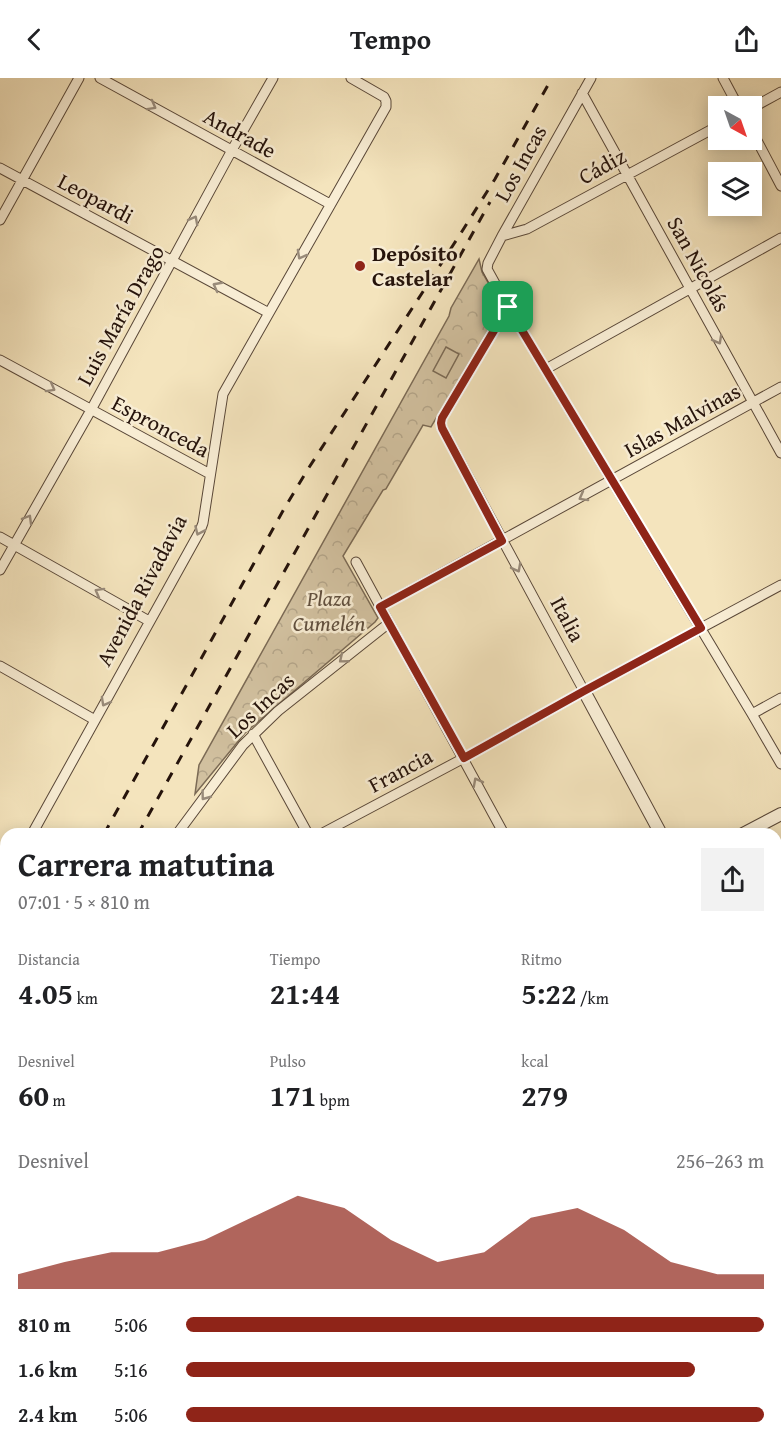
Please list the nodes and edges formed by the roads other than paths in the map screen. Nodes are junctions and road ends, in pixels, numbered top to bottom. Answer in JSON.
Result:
{"nodes":[{"id":1,"x":79,"y":78,"type":"edge"},
{"id":2,"x":100,"y":78,"type":"edge"},
{"id":3,"x":273,"y":78,"type":"edge"},
{"id":4,"x":351,"y":78,"type":"edge"},
{"id":5,"x":591,"y":78,"type":"edge"},
{"id":6,"x":723,"y":78,"type":"edge"},
{"id":7,"x":781,"y":92,"type":"edge"},
{"id":8,"x":582,"y":93,"type":"junction"},
{"id":9,"x":733,"y":96,"type":"edge"},
{"id":10,"x":762,"y":102,"type":"edge"},
{"id":11,"x":708,"y":131,"type":"edge"},
{"id":12,"x":232,"y":150,"type":"junction"},
{"id":13,"x":762,"y":150,"type":"edge"},
{"id":14,"x":0,"y":168,"type":"edge"},
{"id":15,"x":627,"y":175,"type":"junction"},
{"id":16,"x":22,"y":180,"type":"junction"},
{"id":17,"x":781,"y":186,"type":"edge"},
{"id":18,"x":330,"y":204,"type":"junction"},
{"id":19,"x":0,"y":220,"type":"edge"},
{"id":20,"x":502,"y":236,"type":"junction"},
{"id":21,"x":781,"y":238,"type":"edge"},
{"id":22,"x":172,"y":261,"type":"junction"},
{"id":23,"x":690,"y":289,"type":"junction"},
{"id":24,"x":508,"y":307,"type":"junction"},
{"id":25,"x":269,"y":313,"type":"junction"},
{"id":26,"x":0,"y":360,"type":"edge"},
{"id":27,"x":546,"y":369,"type":"junction"},
{"id":28,"x":781,"y":387,"type":"edge"},
{"id":29,"x":753,"y":403,"type":"junction"},
{"id":30,"x":91,"y":410,"type":"junction"},
{"id":31,"x":781,"y":453,"type":"edge"},
{"id":32,"x":210,"y":474,"type":"junction"},
{"id":33,"x":613,"y":481,"type":"junction"},
{"id":34,"x":0,"y":537,"type":"edge"},
{"id":35,"x":502,"y":541,"type":"junction"},
{"id":36,"x":14,"y":544,"type":"junction"},
{"id":37,"x":356,"y":562,"type":"dead end"},
{"id":38,"x":0,"y":570,"type":"edge"},
{"id":39,"x":781,"y":585,"type":"edge"},
{"id":40,"x":380,"y":607,"type":"junction"},
{"id":41,"x":150,"y":621,"type":"junction"},
{"id":42,"x":388,"y":623,"type":"junction"},
{"id":43,"x":701,"y":628,"type":"junction"},
{"id":44,"x":0,"y":666,"type":"edge"},
{"id":45,"x":584,"y":691,"type":"junction"},
{"id":46,"x":781,"y":698,"type":"edge"},
{"id":47,"x":752,"y":714,"type":"junction"},
{"id":48,"x":95,"y":720,"type":"junction"},
{"id":49,"x":253,"y":734,"type":"junction"},
{"id":50,"x":464,"y":758,"type":"junction"},
{"id":51,"x":781,"y":764,"type":"edge"},
{"id":52,"x":781,"y":814,"type":"edge"},
{"id":53,"x":35,"y":828,"type":"edge"},
{"id":54,"x":181,"y":828,"type":"edge"},
{"id":55,"x":305,"y":828,"type":"edge"},
{"id":56,"x":332,"y":828,"type":"edge"},
{"id":57,"x":501,"y":828,"type":"edge"},
{"id":58,"x":657,"y":828,"type":"edge"},
{"id":59,"x":754,"y":828,"type":"edge"}],
"edges":[{"from":1,"to":16,"type":"street"},
{"from":2,"to":12,"type":"street","name":"Andrade","one_way":true},
{"from":3,"to":12,"type":"street","name":"Luis María Drago"},
{"from":4,"to":18,"type":"street","name":"Avenida Rivadavia"},
{"from":5,"to":8,"type":"street","name":"Los Incas"},
{"from":6,"to":9,"type":"street"},
{"from":7,"to":10,"type":"street"},
{"from":8,"to":15,"type":"street","name":"San Nicolás"},
{"from":8,"to":20,"type":"street","name":"Los Incas"},
{"from":11,"to":15,"type":"street","name":"Cádiz"},
{"from":12,"to":18,"type":"street","name":"Andrade"},
{"from":22,"to":12,"type":"street","name":"Luis María Drago","one_way":true},
{"from":13,"to":17,"type":"street"},
{"from":14,"to":16,"type":"street","name":"Leopardi"},
{"from":15,"to":20,"type":"street","name":"Cádiz"},
{"from":15,"to":23,"type":"street","name":"San Nicolás"},
{"from":16,"to":19,"type":"street"},
{"from":16,"to":22,"type":"street","name":"Leopardi"},
{"from":18,"to":25,"type":"street","name":"Avenida Rivadavia","one_way":true},
{"from":20,"to":24,"type":"street","name":"Los Incas"},
{"from":21,"to":23,"type":"street"},
{"from":25,"to":22,"type":"street","name":"Leopardi","one_way":true},
{"from":22,"to":30,"type":"street","name":"Luis María Drago"},
{"from":23,"to":27,"type":"street"},
{"from":23,"to":29,"type":"street","name":"San Nicolás","one_way":true},
{"from":24,"to":27,"type":"street"},
{"from":24,"to":35,"type":"street","name":"Italia"},
{"from":25,"to":32,"type":"street","name":"Avenida Rivadavia"},
{"from":26,"to":30,"type":"street","name":"Espronceda","one_way":true},
{"from":27,"to":33,"type":"street"},
{"from":28,"to":29,"type":"street","name":"Islas Malvinas"},
{"from":29,"to":31,"type":"street","name":"San Nicolás"},
{"from":29,"to":33,"type":"street","name":"Islas Malvinas"},
{"from":30,"to":32,"type":"street","name":"Espronceda"},
{"from":36,"to":30,"type":"street","name":"Luis María Drago","one_way":true},
{"from":32,"to":41,"type":"street","name":"Avenida Rivadavia","one_way":true},
{"from":33,"to":35,"type":"street","name":"Islas Malvinas","one_way":true},
{"from":33,"to":43,"type":"street"},
{"from":34,"to":36,"type":"street"},
{"from":35,"to":40,"type":"street","name":"Islas Malvinas"},
{"from":35,"to":45,"type":"street","name":"Italia","one_way":true},
{"from":36,"to":38,"type":"street","name":"Luis María Drago"},
{"from":41,"to":36,"type":"street","one_way":true},
{"from":37,"to":40,"type":"street"},
{"from":39,"to":43,"type":"street","name":"Francia"},
{"from":40,"to":42,"type":"street"},
{"from":41,"to":48,"type":"street","name":"Avenida Rivadavia","one_way":true},
{"from":42,"to":49,"type":"street","name":"Los Incas","one_way":true},
{"from":42,"to":50,"type":"street"},
{"from":43,"to":45,"type":"street","name":"Francia"},
{"from":43,"to":47,"type":"street"},
{"from":44,"to":48,"type":"street"},
{"from":45,"to":50,"type":"street","name":"Francia"},
{"from":45,"to":58,"type":"street","name":"Italia"},
{"from":46,"to":47,"type":"street"},
{"from":47,"to":51,"type":"street"},
{"from":48,"to":53,"type":"street","name":"Avenida Rivadavia"},
{"from":49,"to":54,"type":"street","name":"Los Incas","one_way":true},
{"from":49,"to":55,"type":"street"},
{"from":50,"to":56,"type":"street","name":"Francia"},
{"from":57,"to":50,"type":"street","one_way":true},
{"from":52,"to":59,"type":"street"}]}
